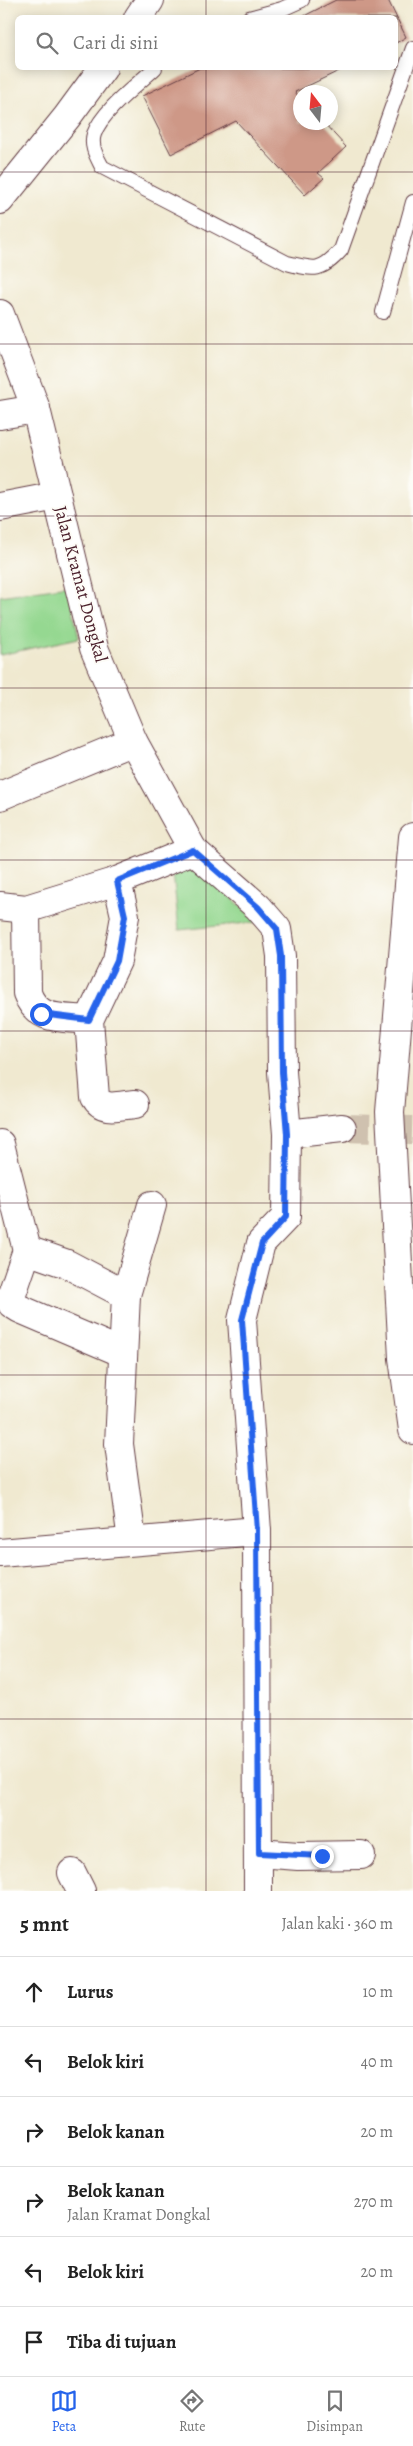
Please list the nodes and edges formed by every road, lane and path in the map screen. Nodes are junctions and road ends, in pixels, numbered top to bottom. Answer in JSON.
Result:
{"nodes":[{"id":1,"x":150,"y":0,"type":"edge"},
{"id":2,"x":302,"y":0,"type":"edge"},
{"id":3,"x":281,"y":5,"type":"edge"},
{"id":4,"x":140,"y":15,"type":"edge"},
{"id":5,"x":256,"y":15,"type":"edge"},
{"id":6,"x":413,"y":48,"type":"edge"},
{"id":7,"x":101,"y":70,"type":"edge"},
{"id":8,"x":153,"y":70,"type":"edge"},
{"id":9,"x":0,"y":200,"type":"edge"},
{"id":10,"x":413,"y":202,"type":"edge"},
{"id":11,"x":383,"y":312,"type":"dead end"},
{"id":12,"x":0,"y":314,"type":"edge"},
{"id":13,"x":36,"y":410,"type":"junction"},
{"id":14,"x":0,"y":415,"type":"edge"},
{"id":15,"x":57,"y":496,"type":"junction"},
{"id":16,"x":0,"y":507,"type":"edge"},
{"id":17,"x":133,"y":741,"type":"junction"},
{"id":18,"x":0,"y":796,"type":"edge"},
{"id":19,"x":413,"y":838,"type":"edge"},
{"id":20,"x":193,"y":850,"type":"junction"},
{"id":21,"x":117,"y":881,"type":"junction"},
{"id":22,"x":13,"y":908,"type":"edge"},
{"id":23,"x":89,"y":1020,"type":"junction"},
{"id":24,"x":135,"y":1104,"type":"dead end"},
{"id":25,"x":342,"y":1128,"type":"tunnel mouth"},
{"id":26,"x":287,"y":1134,"type":"junction"},
{"id":27,"x":0,"y":1144,"type":"edge"},
{"id":28,"x":152,"y":1205,"type":"dead end"},
{"id":29,"x":26,"y":1250,"type":"junction"},
{"id":30,"x":126,"y":1295,"type":"junction"},
{"id":31,"x":123,"y":1353,"type":"junction"},
{"id":32,"x":413,"y":1430,"type":"edge"},
{"id":33,"x":257,"y":1531,"type":"junction"},
{"id":34,"x":132,"y":1541,"type":"junction"},
{"id":35,"x":0,"y":1553,"type":"edge"},
{"id":36,"x":259,"y":1853,"type":"junction"},
{"id":37,"x":361,"y":1855,"type":"dead end"},
{"id":38,"x":258,"y":1891,"type":"edge"}],
"edges":[{"from":1,"to":4,"type":"main road"},
{"from":2,"to":3,"type":"lane"},
{"from":3,"to":5,"type":"lane"},
{"from":6,"to":8,"type":"lane"},
{"from":7,"to":9,"type":"main road"},
{"from":10,"to":11,"type":"lane"},
{"from":12,"to":13,"type":"main road","name":"Jalan Kramat Dongkal"},
{"from":13,"to":14,"type":"main road"},
{"from":13,"to":15,"type":"main road","name":"Jalan Kramat Dongkal"},
{"from":15,"to":16,"type":"main road"},
{"from":15,"to":17,"type":"main road","name":"Jalan Kramat Dongkal"},
{"from":17,"to":18,"type":"main road"},
{"from":17,"to":20,"type":"main road","name":"Jalan Kramat Dongkal"},
{"from":19,"to":32,"type":"main road"},
{"from":20,"to":21,"type":"main road"},
{"from":20,"to":26,"type":"main road","name":"Jalan Kramat Dongkal"},
{"from":21,"to":22,"type":"main road"},
{"from":21,"to":23,"type":"main road"},
{"from":22,"to":23,"type":"main road"},
{"from":23,"to":24,"type":"main road"},
{"from":25,"to":26,"type":"main road"},
{"from":26,"to":33,"type":"main road","name":"Jalan Kramat Dongkal"},
{"from":27,"to":29,"type":"main road"},
{"from":28,"to":30,"type":"main road"},
{"from":29,"to":30,"type":"main road"},
{"from":29,"to":31,"type":"main road"},
{"from":30,"to":31,"type":"main road"},
{"from":31,"to":34,"type":"main road"},
{"from":33,"to":34,"type":"main road"},
{"from":33,"to":36,"type":"main road","name":"Jalan Kramat Dongkal"},
{"from":34,"to":35,"type":"main road"},
{"from":36,"to":37,"type":"main road"},
{"from":36,"to":38,"type":"main road","name":"Jalan Kramat Dongkal"}]}
